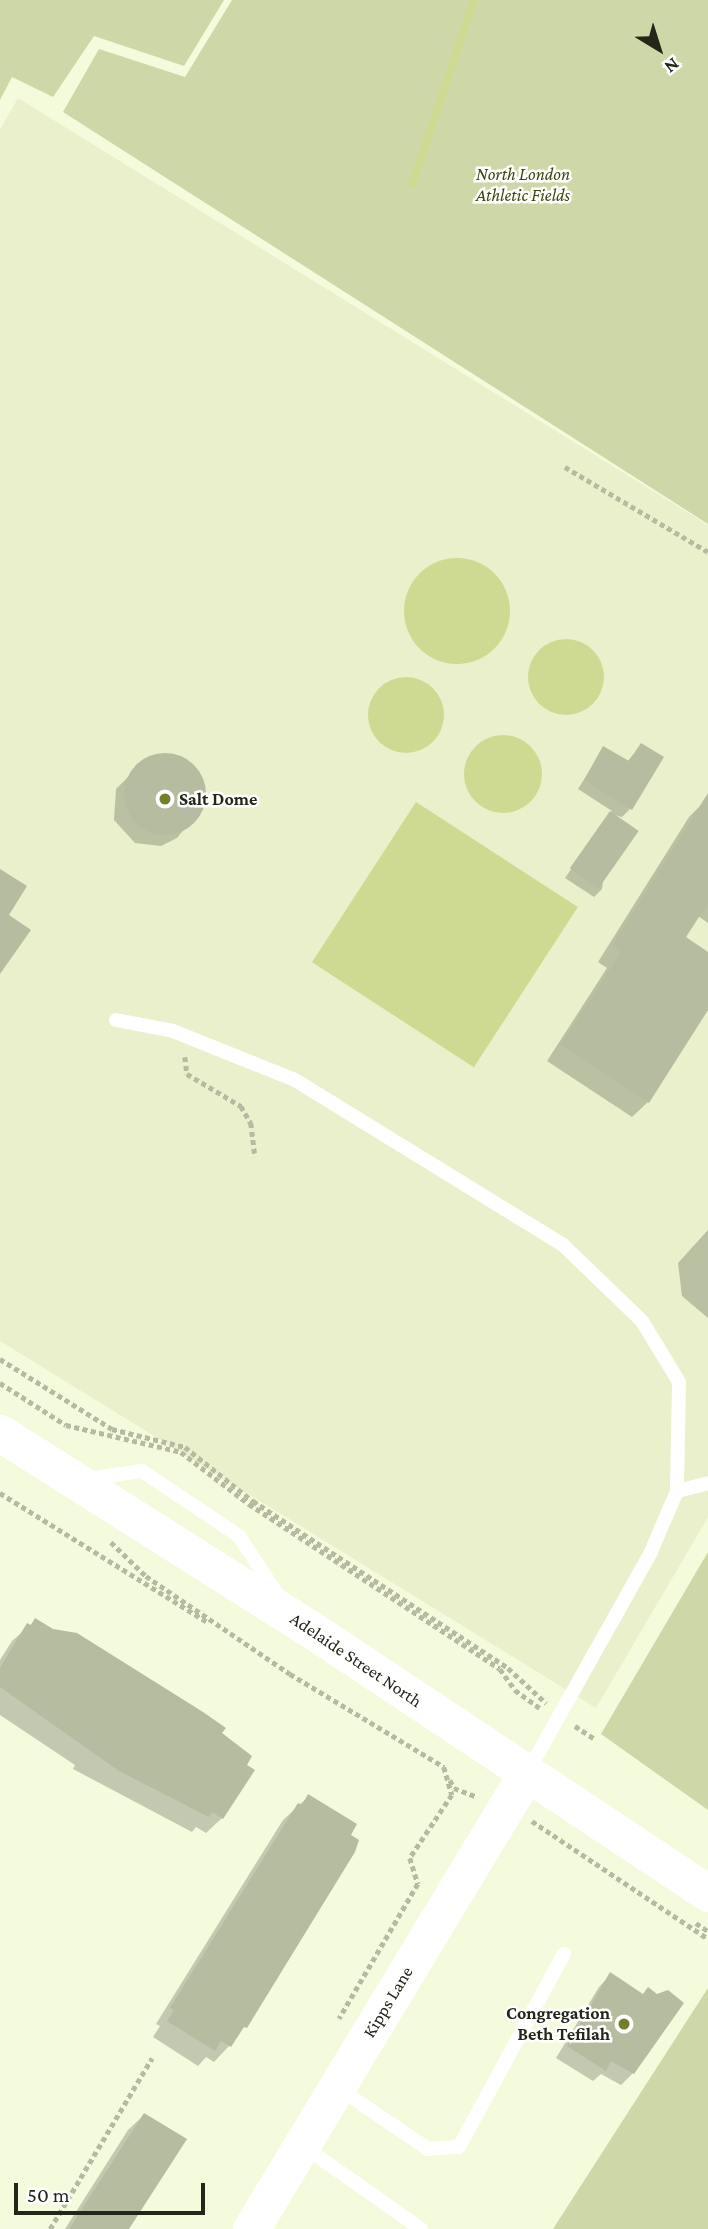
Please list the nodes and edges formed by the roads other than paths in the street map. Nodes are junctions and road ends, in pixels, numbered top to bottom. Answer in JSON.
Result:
{"nodes":[{"id":1,"x":116,"y":1020,"type":"dead end"},
{"id":2,"x":0,"y":1433,"type":"edge"},
{"id":3,"x":708,"y":1483,"type":"edge"},
{"id":4,"x":677,"y":1491,"type":"junction"},
{"id":5,"x":526,"y":1774,"type":"junction"},
{"id":6,"x":708,"y":1893,"type":"edge"},
{"id":7,"x":564,"y":1954,"type":"dead end"},
{"id":8,"x":337,"y":2087,"type":"junction"},
{"id":9,"x":302,"y":2145,"type":"junction"},
{"id":10,"x":251,"y":2229,"type":"edge"},
{"id":11,"x":421,"y":2229,"type":"edge"}],
"edges":[{"from":1,"to":4,"type":"lane"},
{"from":2,"to":5,"type":"main road","name":"Adelaide Street North"},
{"from":3,"to":4,"type":"lane"},
{"from":4,"to":5,"type":"lane"},
{"from":5,"to":6,"type":"main road","name":"Adelaide Street North"},
{"from":5,"to":8,"type":"main road","name":"Kipps Lane"},
{"from":7,"to":8,"type":"lane"},
{"from":8,"to":9,"type":"main road","name":"Kipps Lane"},
{"from":9,"to":10,"type":"main road","name":"Kipps Lane"},
{"from":9,"to":11,"type":"lane"}]}
